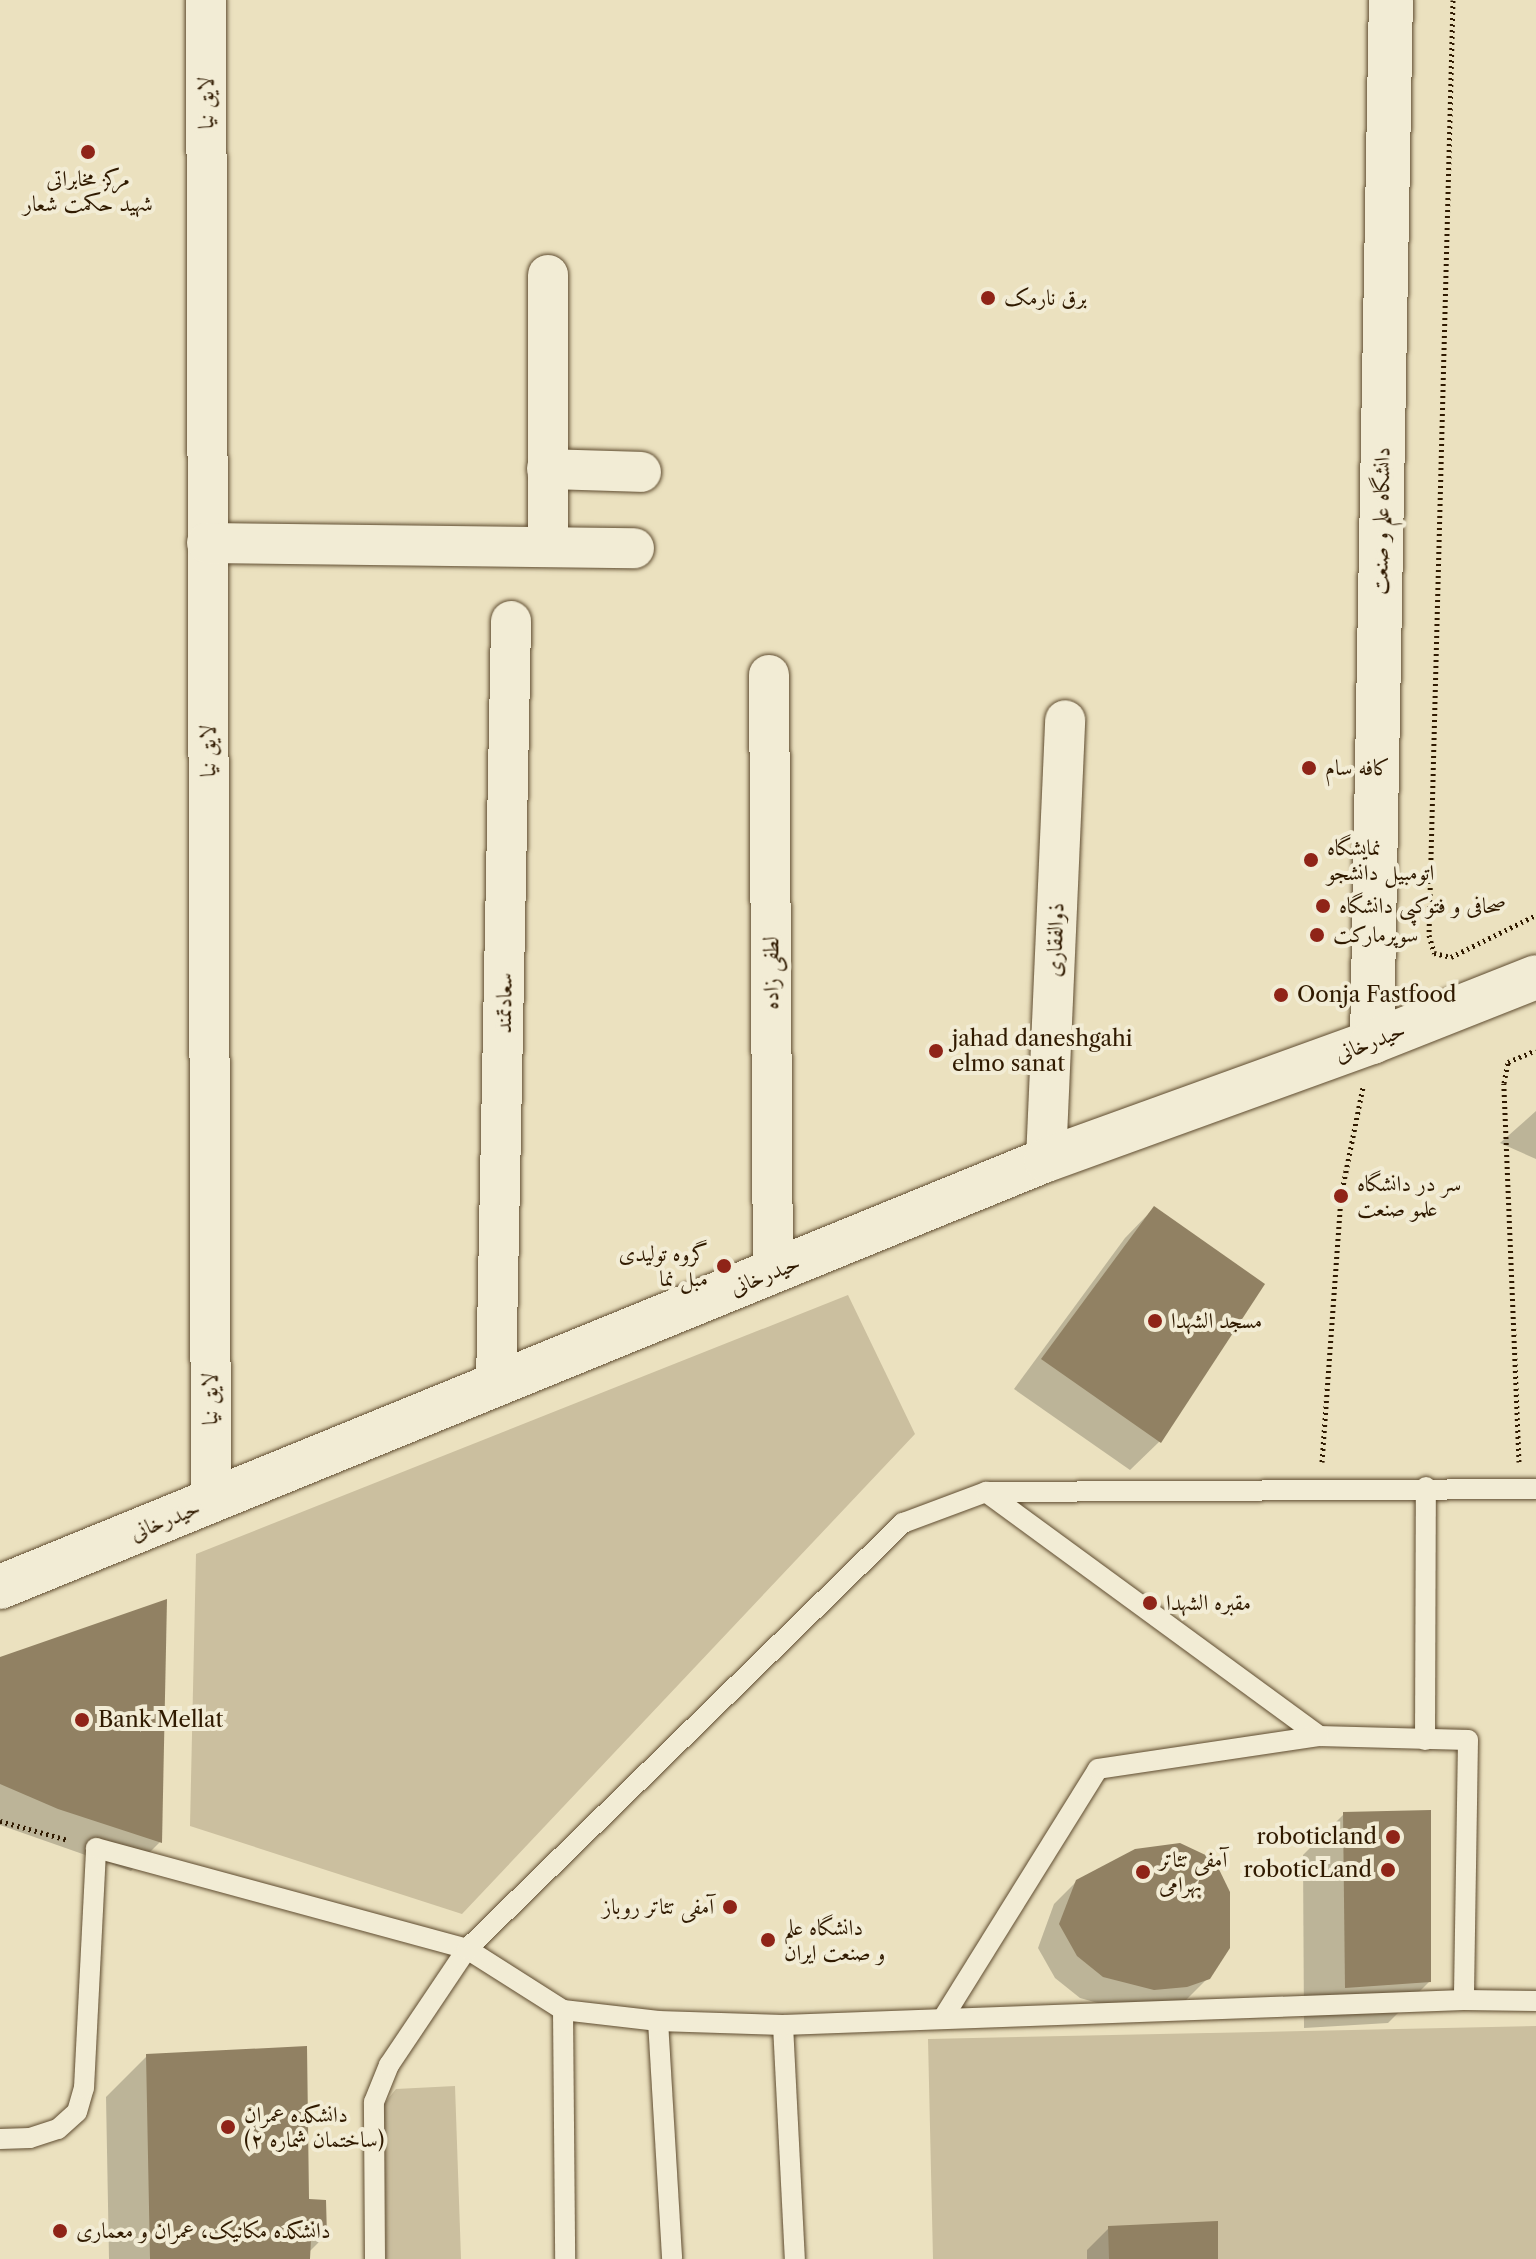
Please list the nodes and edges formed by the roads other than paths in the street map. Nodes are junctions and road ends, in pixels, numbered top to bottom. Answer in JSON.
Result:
{"nodes":[{"id":1,"x":206,"y":0,"type":"edge"},
{"id":2,"x":1394,"y":6,"type":"edge"},
{"id":3,"x":548,"y":275,"type":"dead end"},
{"id":4,"x":547,"y":469,"type":"junction"},
{"id":5,"x":641,"y":472,"type":"dead end"},
{"id":6,"x":207,"y":543,"type":"junction"},
{"id":7,"x":548,"y":547,"type":"junction"},
{"id":8,"x":634,"y":548,"type":"dead end"},
{"id":9,"x":511,"y":621,"type":"dead end"},
{"id":10,"x":769,"y":675,"type":"dead end"},
{"id":11,"x":1065,"y":720,"type":"dead end"},
{"id":12,"x":1536,"y":977,"type":"edge"},
{"id":13,"x":1372,"y":1042,"type":"junction"},
{"id":14,"x":1046,"y":1160,"type":"junction"},
{"id":15,"x":773,"y":1271,"type":"junction"},
{"id":16,"x":496,"y":1384,"type":"junction"},
{"id":17,"x":1426,"y":1487,"type":"junction"},
{"id":18,"x":1528,"y":1489,"type":"edge"},
{"id":19,"x":986,"y":1492,"type":"junction"},
{"id":20,"x":211,"y":1501,"type":"junction"},
{"id":21,"x":0,"y":1587,"type":"edge"},
{"id":22,"x":1319,"y":1736,"type":"junction"},
{"id":23,"x":1425,"y":1740,"type":"junction"},
{"id":24,"x":467,"y":1949,"type":"junction"},
{"id":25,"x":1464,"y":2000,"type":"junction"},
{"id":26,"x":1536,"y":2001,"type":"edge"},
{"id":27,"x":563,"y":2010,"type":"junction"},
{"id":28,"x":943,"y":2018,"type":"junction"},
{"id":29,"x":658,"y":2021,"type":"junction"},
{"id":30,"x":783,"y":2025,"type":"junction"},
{"id":31,"x":0,"y":2139,"type":"edge"},
{"id":32,"x":375,"y":2259,"type":"edge"},
{"id":33,"x":565,"y":2259,"type":"edge"},
{"id":34,"x":672,"y":2259,"type":"edge"},
{"id":35,"x":795,"y":2259,"type":"edge"}],
"edges":[{"from":1,"to":6,"type":"street","name":"لایق نیا"},
{"from":2,"to":13,"type":"main road","name":"دانشگاه علم و صنعت"},
{"from":3,"to":4,"type":"street"},
{"from":4,"to":5,"type":"street"},
{"from":4,"to":7,"type":"street"},
{"from":6,"to":7,"type":"street"},
{"from":6,"to":20,"type":"street","name":"لایق نیا"},
{"from":7,"to":8,"type":"street"},
{"from":9,"to":16,"type":"street","name":"سعادتمند"},
{"from":10,"to":15,"type":"street","name":"لطفی زاده"},
{"from":11,"to":14,"type":"street","name":"ذوالفقاری"},
{"from":12,"to":13,"type":"main road","name":"حیدرخانی"},
{"from":13,"to":14,"type":"main road","name":"حیدرخانی"},
{"from":14,"to":15,"type":"main road","name":"حیدرخانی"},
{"from":15,"to":16,"type":"main road","name":"حیدرخانی"},
{"from":16,"to":20,"type":"main road","name":"حیدرخانی"},
{"from":17,"to":18,"type":"lane"},
{"from":17,"to":19,"type":"lane"},
{"from":17,"to":23,"type":"lane"},
{"from":19,"to":22,"type":"lane"},
{"from":19,"to":24,"type":"lane"},
{"from":20,"to":21,"type":"main road","name":"حیدرخانی"},
{"from":22,"to":23,"type":"lane"},
{"from":22,"to":28,"type":"lane"},
{"from":23,"to":25,"type":"lane"},
{"from":24,"to":27,"type":"lane"},
{"from":24,"to":31,"type":"lane"},
{"from":24,"to":32,"type":"lane"},
{"from":25,"to":26,"type":"lane"},
{"from":25,"to":28,"type":"lane"},
{"from":27,"to":29,"type":"lane"},
{"from":27,"to":33,"type":"lane"},
{"from":28,"to":30,"type":"lane"},
{"from":29,"to":30,"type":"lane"},
{"from":29,"to":34,"type":"lane"},
{"from":30,"to":35,"type":"lane"}]}
